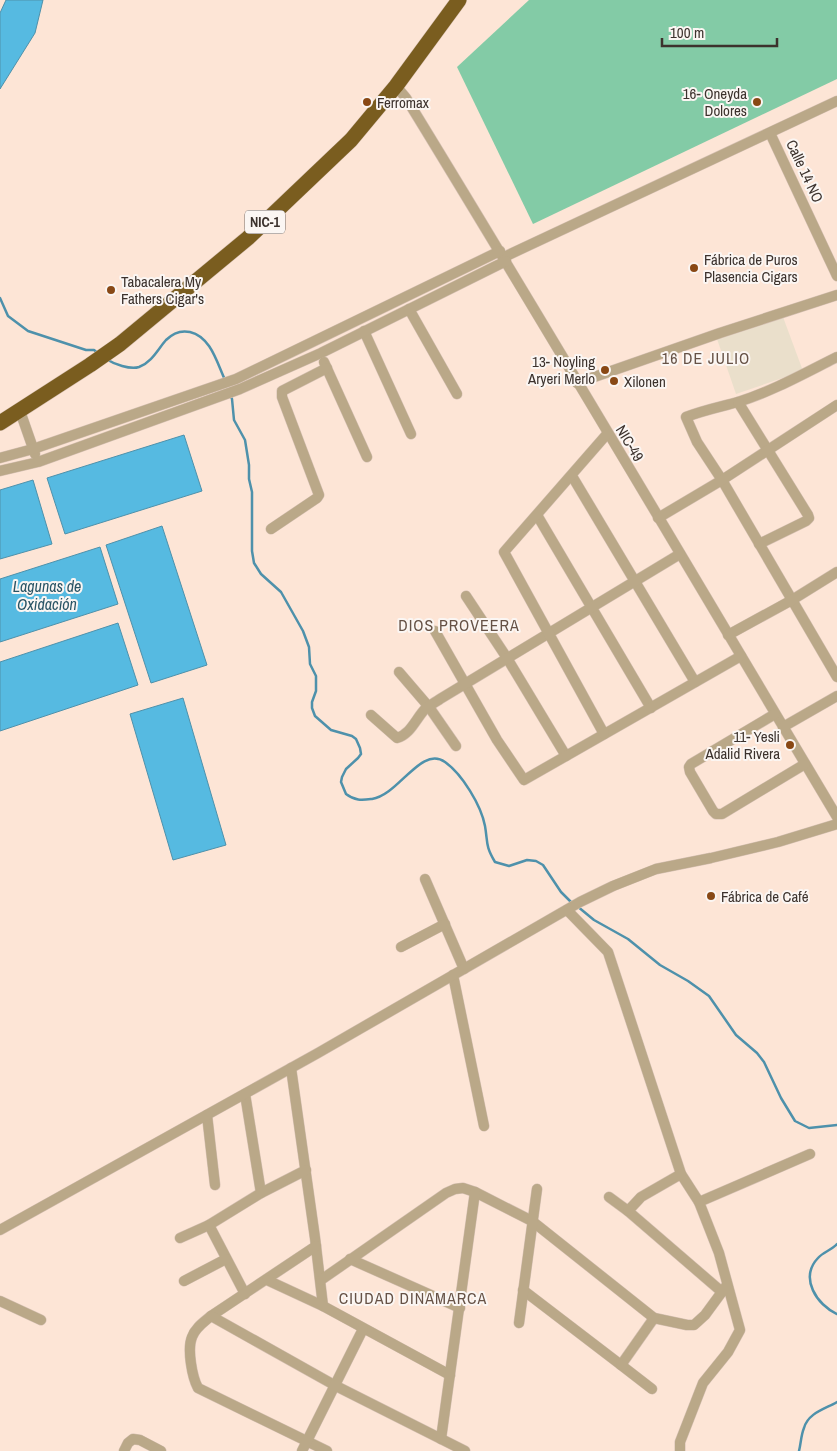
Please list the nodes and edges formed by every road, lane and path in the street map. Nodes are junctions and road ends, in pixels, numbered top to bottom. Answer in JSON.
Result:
{"nodes":[{"id":1,"x":459,"y":0,"type":"edge"},
{"id":2,"x":396,"y":86,"type":"junction"},
{"id":3,"x":837,"y":102,"type":"edge"},
{"id":4,"x":770,"y":133,"type":"junction"},
{"id":5,"x":503,"y":257,"type":"junction"},
{"id":6,"x":837,"y":276,"type":"edge"},
{"id":7,"x":837,"y":295,"type":"edge"},
{"id":8,"x":409,"y":309,"type":"junction"},
{"id":9,"x":364,"y":331,"type":"junction"},
{"id":10,"x":316,"y":340,"type":"junction"},
{"id":11,"x":321,"y":353,"type":"junction"},
{"id":12,"x":837,"y":356,"type":"edge"},
{"id":13,"x":327,"y":368,"type":"junction"},
{"id":14,"x":577,"y":383,"type":"junction"},
{"id":15,"x":457,"y":394,"type":"dead end"},
{"id":16,"x":738,"y":402,"type":"junction"},
{"id":17,"x":837,"y":405,"type":"edge"},
{"id":18,"x":20,"y":411,"type":"junction"},
{"id":19,"x":0,"y":423,"type":"edge"},
{"id":20,"x":411,"y":434,"type":"dead end"},
{"id":21,"x":607,"y":434,"type":"junction"},
{"id":22,"x":33,"y":449,"type":"junction"},
{"id":23,"x":768,"y":450,"type":"junction"},
{"id":24,"x":367,"y":457,"type":"dead end"},
{"id":25,"x":0,"y":458,"type":"edge"},
{"id":26,"x":38,"y":462,"type":"junction"},
{"id":27,"x":0,"y":471,"type":"edge"},
{"id":28,"x":572,"y":476,"type":"junction"},
{"id":29,"x":722,"y":480,"type":"junction"},
{"id":30,"x":537,"y":515,"type":"junction"},
{"id":31,"x":658,"y":518,"type":"junction"},
{"id":32,"x":271,"y":529,"type":"dead end"},
{"id":33,"x":759,"y":544,"type":"junction"},
{"id":34,"x":680,"y":554,"type":"junction"},
{"id":35,"x":837,"y":572,"type":"edge"},
{"id":36,"x":634,"y":582,"type":"junction"},
{"id":37,"x":466,"y":596,"type":"dead end"},
{"id":38,"x":792,"y":600,"type":"junction"},
{"id":39,"x":591,"y":608,"type":"junction"},
{"id":40,"x":435,"y":631,"type":"dead end"},
{"id":41,"x":548,"y":634,"type":"junction"},
{"id":42,"x":728,"y":635,"type":"junction"},
{"id":43,"x":741,"y":656,"type":"junction"},
{"id":44,"x":507,"y":658,"type":"junction"},
{"id":45,"x":399,"y":672,"type":"dead end"},
{"id":46,"x":837,"y":677,"type":"edge"},
{"id":47,"x":695,"y":682,"type":"junction"},
{"id":48,"x":464,"y":684,"type":"junction"},
{"id":49,"x":837,"y":696,"type":"edge"},
{"id":50,"x":429,"y":707,"type":"junction"},
{"id":51,"x":651,"y":708,"type":"junction"},
{"id":52,"x":775,"y":714,"type":"junction"},
{"id":53,"x":371,"y":715,"type":"dead end"},
{"id":54,"x":783,"y":727,"type":"junction"},
{"id":55,"x":604,"y":734,"type":"junction"},
{"id":56,"x":456,"y":746,"type":"dead end"},
{"id":57,"x":566,"y":756,"type":"junction"},
{"id":58,"x":805,"y":764,"type":"junction"},
{"id":59,"x":837,"y":816,"type":"edge"},
{"id":60,"x":837,"y":824,"type":"edge"},
{"id":61,"x":425,"y":879,"type":"dead end"},
{"id":62,"x":573,"y":907,"type":"junction"},
{"id":63,"x":444,"y":924,"type":"junction"},
{"id":64,"x":401,"y":947,"type":"dead end"},
{"id":65,"x":464,"y":969,"type":"junction"},
{"id":66,"x":453,"y":975,"type":"junction"},
{"id":67,"x":291,"y":1068,"type":"junction"},
{"id":68,"x":246,"y":1094,"type":"junction"},
{"id":69,"x":208,"y":1115,"type":"junction"},
{"id":70,"x":484,"y":1126,"type":"dead end"},
{"id":71,"x":810,"y":1154,"type":"dead end"},
{"id":72,"x":306,"y":1170,"type":"junction"},
{"id":73,"x":681,"y":1174,"type":"junction"},
{"id":74,"x":215,"y":1185,"type":"dead end"},
{"id":75,"x":537,"y":1189,"type":"dead end"},
{"id":76,"x":475,"y":1192,"type":"junction"},
{"id":77,"x":261,"y":1193,"type":"junction"},
{"id":78,"x":609,"y":1197,"type":"dead end"},
{"id":79,"x":699,"y":1202,"type":"junction"},
{"id":80,"x":628,"y":1211,"type":"junction"},
{"id":81,"x":532,"y":1221,"type":"junction"},
{"id":82,"x":209,"y":1225,"type":"junction"},
{"id":83,"x":0,"y":1230,"type":"edge"},
{"id":84,"x":180,"y":1238,"type":"dead end"},
{"id":85,"x":316,"y":1246,"type":"junction"},
{"id":86,"x":226,"y":1259,"type":"junction"},
{"id":87,"x":350,"y":1259,"type":"junction"},
{"id":88,"x":267,"y":1280,"type":"junction"},
{"id":89,"x":321,"y":1280,"type":"junction"},
{"id":90,"x":184,"y":1281,"type":"dead end"},
{"id":91,"x":725,"y":1288,"type":"junction"},
{"id":92,"x":523,"y":1290,"type":"junction"},
{"id":93,"x":245,"y":1294,"type":"junction"},
{"id":94,"x":0,"y":1301,"type":"edge"},
{"id":95,"x":323,"y":1306,"type":"junction"},
{"id":96,"x":460,"y":1308,"type":"junction"},
{"id":97,"x":211,"y":1316,"type":"junction"},
{"id":98,"x":654,"y":1318,"type":"junction"},
{"id":99,"x":41,"y":1320,"type":"dead end"},
{"id":100,"x":519,"y":1323,"type":"dead end"},
{"id":101,"x":363,"y":1329,"type":"junction"},
{"id":102,"x":621,"y":1365,"type":"junction"},
{"id":103,"x":450,"y":1375,"type":"junction"},
{"id":104,"x":336,"y":1386,"type":"junction"},
{"id":105,"x":652,"y":1389,"type":"dead end"},
{"id":106,"x":441,"y":1439,"type":"junction"},
{"id":107,"x":307,"y":1440,"type":"junction"},
{"id":108,"x":124,"y":1451,"type":"edge"},
{"id":109,"x":161,"y":1451,"type":"edge"},
{"id":110,"x":302,"y":1451,"type":"edge"},
{"id":111,"x":328,"y":1451,"type":"edge"},
{"id":112,"x":465,"y":1451,"type":"edge"},
{"id":113,"x":680,"y":1451,"type":"edge"}],
"edges":[{"from":1,"to":2,"type":"highway","number":"NIC-1"},
{"from":2,"to":5,"type":"street","name":"NIC-49","number":"NIC-49"},
{"from":2,"to":18,"type":"highway","number":"NIC-1"},
{"from":3,"to":4,"type":"street"},
{"from":4,"to":5,"type":"street"},
{"from":4,"to":6,"type":"street","name":"Calle 14 NO"},
{"from":5,"to":8,"type":"street"},
{"from":5,"to":10,"type":"street"},
{"from":5,"to":14,"type":"street","name":"NIC-49","number":"NIC-49"},
{"from":7,"to":14,"type":"street"},
{"from":8,"to":9,"type":"street"},
{"from":8,"to":15,"type":"street"},
{"from":9,"to":11,"type":"street"},
{"from":9,"to":20,"type":"street"},
{"from":10,"to":11,"type":"street"},
{"from":10,"to":22,"type":"street"},
{"from":11,"to":13,"type":"street"},
{"from":11,"to":26,"type":"street"},
{"from":12,"to":16,"type":"street"},
{"from":13,"to":24,"type":"street"},
{"from":13,"to":32,"type":"street"},
{"from":14,"to":21,"type":"street","name":"NIC-49","number":"NIC-49"},
{"from":16,"to":23,"type":"street"},
{"from":16,"to":29,"type":"street"},
{"from":17,"to":23,"type":"street"},
{"from":18,"to":19,"type":"highway","number":"NIC-1"},
{"from":18,"to":22,"type":"street"},
{"from":21,"to":28,"type":"street"},
{"from":21,"to":31,"type":"street","name":"NIC-49","number":"NIC-49"},
{"from":22,"to":25,"type":"street"},
{"from":22,"to":26,"type":"street"},
{"from":23,"to":29,"type":"street"},
{"from":23,"to":33,"type":"street"},
{"from":26,"to":27,"type":"street"},
{"from":28,"to":30,"type":"street"},
{"from":28,"to":36,"type":"street"},
{"from":29,"to":31,"type":"street"},
{"from":29,"to":33,"type":"street"},
{"from":30,"to":39,"type":"street"},
{"from":30,"to":41,"type":"street"},
{"from":31,"to":34,"type":"street","name":"NIC-49","number":"NIC-49"},
{"from":33,"to":38,"type":"street"},
{"from":34,"to":36,"type":"street"},
{"from":34,"to":42,"type":"street","name":"NIC-49","number":"NIC-49"},
{"from":35,"to":38,"type":"street"},
{"from":36,"to":39,"type":"street"},
{"from":36,"to":47,"type":"street"},
{"from":37,"to":44,"type":"street"},
{"from":38,"to":42,"type":"street"},
{"from":38,"to":46,"type":"street"},
{"from":39,"to":41,"type":"street"},
{"from":39,"to":51,"type":"street"},
{"from":40,"to":48,"type":"street"},
{"from":41,"to":44,"type":"street"},
{"from":41,"to":55,"type":"street"},
{"from":42,"to":43,"type":"street","name":"NIC-49","number":"NIC-49"},
{"from":43,"to":47,"type":"street"},
{"from":43,"to":52,"type":"street","name":"NIC-49","number":"NIC-49"},
{"from":44,"to":48,"type":"street"},
{"from":44,"to":57,"type":"street"},
{"from":45,"to":50,"type":"street"},
{"from":47,"to":51,"type":"street"},
{"from":48,"to":50,"type":"street"},
{"from":48,"to":57,"type":"street"},
{"from":49,"to":54,"type":"street"},
{"from":50,"to":53,"type":"street"},
{"from":50,"to":56,"type":"street"},
{"from":51,"to":55,"type":"street"},
{"from":52,"to":54,"type":"street","name":"NIC-49","number":"NIC-49"},
{"from":52,"to":58,"type":"street"},
{"from":54,"to":58,"type":"street","name":"NIC-49","number":"NIC-49"},
{"from":55,"to":57,"type":"street"},
{"from":58,"to":59,"type":"street","name":"NIC-49","number":"NIC-49"},
{"from":60,"to":62,"type":"street"},
{"from":61,"to":63,"type":"street"},
{"from":62,"to":65,"type":"street"},
{"from":62,"to":73,"type":"street"},
{"from":63,"to":64,"type":"street"},
{"from":63,"to":65,"type":"street"},
{"from":65,"to":66,"type":"street"},
{"from":66,"to":67,"type":"street"},
{"from":66,"to":70,"type":"street"},
{"from":67,"to":68,"type":"street"},
{"from":67,"to":72,"type":"street"},
{"from":68,"to":69,"type":"street"},
{"from":68,"to":77,"type":"street"},
{"from":69,"to":74,"type":"street"},
{"from":69,"to":83,"type":"street"},
{"from":71,"to":79,"type":"street"},
{"from":72,"to":77,"type":"street"},
{"from":72,"to":85,"type":"street"},
{"from":73,"to":79,"type":"street"},
{"from":73,"to":80,"type":"street"},
{"from":75,"to":81,"type":"street"},
{"from":76,"to":81,"type":"street"},
{"from":76,"to":87,"type":"street"},
{"from":76,"to":96,"type":"street"},
{"from":77,"to":82,"type":"street"},
{"from":78,"to":80,"type":"street"},
{"from":79,"to":91,"type":"street"},
{"from":80,"to":91,"type":"street"},
{"from":81,"to":92,"type":"street"},
{"from":81,"to":98,"type":"street"},
{"from":82,"to":84,"type":"street"},
{"from":82,"to":86,"type":"street"},
{"from":85,"to":88,"type":"street"},
{"from":85,"to":89,"type":"street"},
{"from":86,"to":90,"type":"street"},
{"from":86,"to":93,"type":"street"},
{"from":87,"to":89,"type":"street"},
{"from":87,"to":96,"type":"street"},
{"from":88,"to":93,"type":"street"},
{"from":88,"to":95,"type":"street"},
{"from":89,"to":95,"type":"street"},
{"from":91,"to":98,"type":"street"},
{"from":91,"to":113,"type":"street"},
{"from":92,"to":100,"type":"street"},
{"from":92,"to":102,"type":"street"},
{"from":93,"to":97,"type":"street"},
{"from":94,"to":99,"type":"street"},
{"from":95,"to":101,"type":"street"},
{"from":96,"to":103,"type":"street"},
{"from":97,"to":104,"type":"street"},
{"from":97,"to":107,"type":"street"},
{"from":98,"to":102,"type":"street"},
{"from":101,"to":103,"type":"street"},
{"from":101,"to":104,"type":"street"},
{"from":102,"to":105,"type":"street"},
{"from":103,"to":106,"type":"street"},
{"from":104,"to":106,"type":"street"},
{"from":104,"to":107,"type":"street"},
{"from":106,"to":112,"type":"street"},
{"from":107,"to":110,"type":"street"},
{"from":107,"to":111,"type":"street"},
{"from":108,"to":109,"type":"street"}]}
